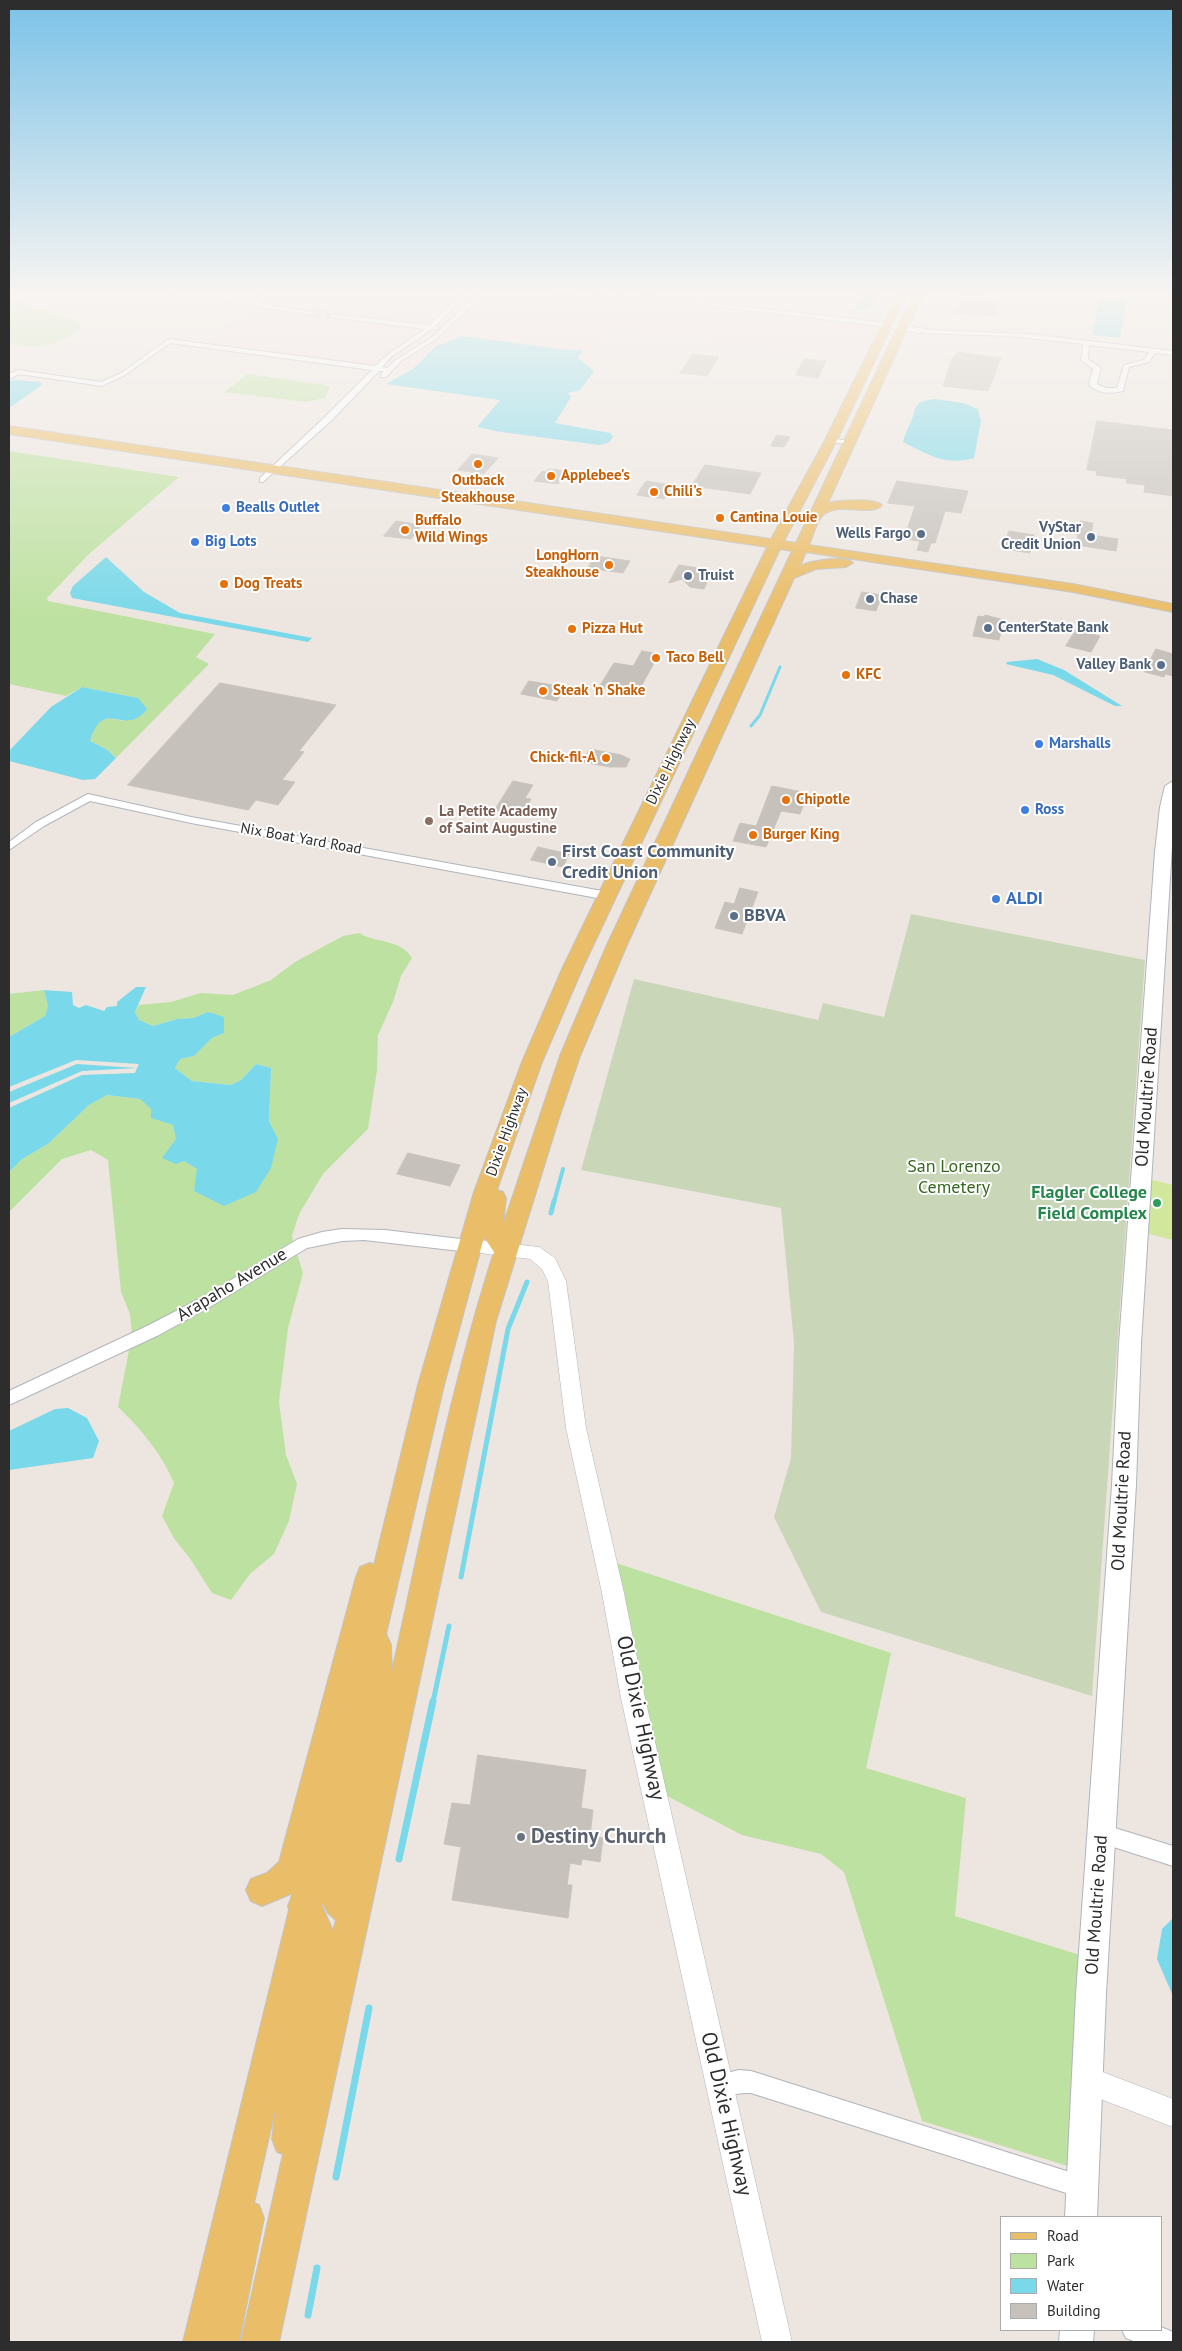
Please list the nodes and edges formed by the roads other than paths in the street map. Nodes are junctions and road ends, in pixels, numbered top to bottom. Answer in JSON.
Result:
{"nodes":[{"id":1,"x":342,"y":402,"type":"edge"},
{"id":2,"x":352,"y":402,"type":"edge"},
{"id":3,"x":850,"y":402,"type":"edge"},
{"id":4,"x":869,"y":402,"type":"edge"},
{"id":5,"x":333,"y":413,"type":"junction"},
{"id":6,"x":9,"y":430,"type":"edge"},
{"id":7,"x":831,"y":440,"type":"junction"},
{"id":8,"x":9,"y":442,"type":"edge"},
{"id":9,"x":850,"y":442,"type":"junction"},
{"id":10,"x":273,"y":470,"type":"junction"},
{"id":11,"x":263,"y":480,"type":"junction"},
{"id":12,"x":830,"y":485,"type":"junction"},
{"id":13,"x":818,"y":513,"type":"junction"},
{"id":14,"x":583,"y":517,"type":"junction"},
{"id":15,"x":527,"y":518,"type":"junction"},
{"id":16,"x":784,"y":527,"type":"junction"},
{"id":17,"x":810,"y":527,"type":"junction"},
{"id":18,"x":740,"y":538,"type":"junction"},
{"id":19,"x":722,"y":545,"type":"junction"},
{"id":20,"x":775,"y":548,"type":"junction"},
{"id":21,"x":799,"y":551,"type":"junction"},
{"id":22,"x":844,"y":558,"type":"junction"},
{"id":23,"x":764,"y":571,"type":"junction"},
{"id":24,"x":788,"y":575,"type":"junction"},
{"id":25,"x":1016,"y":583,"type":"junction"},
{"id":26,"x":1173,"y":608,"type":"edge"},
{"id":27,"x":1173,"y":618,"type":"edge"},
{"id":28,"x":670,"y":765,"type":"junction"},
{"id":29,"x":1173,"y":786,"type":"edge"},
{"id":30,"x":9,"y":847,"type":"edge"},
{"id":31,"x":647,"y":882,"type":"junction"},
{"id":32,"x":608,"y":896,"type":"junction"},
{"id":33,"x":632,"y":896,"type":"junction"},
{"id":34,"x":584,"y":945,"type":"junction"},
{"id":35,"x":582,"y":1026,"type":"junction"},
{"id":36,"x":469,"y":1246,"type":"junction"},
{"id":37,"x":508,"y":1250,"type":"junction"},
{"id":38,"x":9,"y":1398,"type":"edge"},
{"id":39,"x":396,"y":1530,"type":"junction"},
{"id":40,"x":376,"y":1610,"type":"junction"},
{"id":41,"x":1102,"y":1834,"type":"junction"},
{"id":42,"x":1173,"y":1856,"type":"edge"},
{"id":43,"x":262,"y":1890,"type":"dead end"},
{"id":44,"x":304,"y":1906,"type":"junction"},
{"id":45,"x":352,"y":1913,"type":"junction"},
{"id":46,"x":1087,"y":2080,"type":"junction"},
{"id":47,"x":719,"y":2085,"type":"junction"},
{"id":48,"x":261,"y":2100,"type":"junction"},
{"id":49,"x":1173,"y":2113,"type":"edge"},
{"id":50,"x":1081,"y":2202,"type":"edge"},
{"id":51,"x":1137,"y":2331,"type":"edge"},
{"id":52,"x":202,"y":2342,"type":"edge"},
{"id":53,"x":220,"y":2342,"type":"edge"},
{"id":54,"x":259,"y":2342,"type":"edge"},
{"id":55,"x":777,"y":2342,"type":"edge"},
{"id":56,"x":1170,"y":2342,"type":"edge"}],
"edges":[{"from":1,"to":5,"type":"street"},
{"from":2,"to":5,"type":"street"},
{"from":3,"to":7,"type":"main road","name":"Dixie Highway"},
{"from":4,"to":9,"type":"main road","name":"Dixie Highway"},
{"from":5,"to":10,"type":"street"},
{"from":6,"to":10,"type":"main road"},
{"from":7,"to":9,"type":"street"},
{"from":7,"to":16,"type":"main road","name":"Dixie Highway"},
{"from":8,"to":11,"type":"main road"},
{"from":9,"to":12,"type":"main road","name":"Dixie Highway"},
{"from":10,"to":11,"type":"street"},
{"from":10,"to":14,"type":"main road"},
{"from":11,"to":15,"type":"main road"},
{"from":12,"to":13,"type":"main road","name":"Dixie Highway"},
{"from":12,"to":13,"type":"main road"},
{"from":13,"to":17,"type":"main road","name":"Dixie Highway"},
{"from":14,"to":15,"type":"main road"},
{"from":14,"to":18,"type":"main road"},
{"from":15,"to":19,"type":"main road"},
{"from":16,"to":18,"type":"main road"},
{"from":16,"to":20,"type":"main road","name":"Dixie Highway"},
{"from":17,"to":21,"type":"main road","name":"Dixie Highway"},
{"from":17,"to":22,"type":"main road"},
{"from":18,"to":20,"type":"main road"},
{"from":19,"to":20,"type":"main road"},
{"from":19,"to":23,"type":"main road"},
{"from":20,"to":21,"type":"main road"},
{"from":20,"to":23,"type":"main road","name":"Dixie Highway"},
{"from":21,"to":22,"type":"main road"},
{"from":21,"to":24,"type":"main road","name":"Dixie Highway"},
{"from":22,"to":24,"type":"main road"},
{"from":22,"to":25,"type":"main road"},
{"from":23,"to":28,"type":"main road","name":"Dixie Highway"},
{"from":24,"to":31,"type":"main road","name":"Dixie Highway"},
{"from":25,"to":26,"type":"main road"},
{"from":25,"to":27,"type":"main road"},
{"from":28,"to":32,"type":"main road","name":"Dixie Highway"},
{"from":28,"to":33,"type":"main road"},
{"from":29,"to":41,"type":"main road","name":"Old Moultrie Road"},
{"from":30,"to":32,"type":"street","name":"Nix Boat Yard Road"},
{"from":31,"to":33,"type":"main road"},
{"from":31,"to":35,"type":"main road","name":"Dixie Highway"},
{"from":32,"to":33,"type":"main road"},
{"from":32,"to":34,"type":"main road","name":"Dixie Highway"},
{"from":32,"to":35,"type":"main road"},
{"from":34,"to":36,"type":"main road","name":"Dixie Highway"},
{"from":34,"to":37,"type":"main road"},
{"from":35,"to":37,"type":"main road","name":"Dixie Highway"},
{"from":36,"to":37,"type":"street","name":"Old Dixie Highway"},
{"from":36,"to":38,"type":"street","name":"Arapaho Avenue"},
{"from":36,"to":39,"type":"main road","name":"Dixie Highway"},
{"from":37,"to":45,"type":"main road","name":"Dixie Highway"},
{"from":37,"to":47,"type":"street","name":"Old Dixie Highway"},
{"from":39,"to":40,"type":"main road","name":"Dixie Highway"},
{"from":39,"to":43,"type":"main road"},
{"from":40,"to":44,"type":"main road"},
{"from":40,"to":45,"type":"main road"},
{"from":41,"to":42,"type":"street"},
{"from":41,"to":46,"type":"main road","name":"Old Moultrie Road"},
{"from":44,"to":45,"type":"street"},
{"from":44,"to":48,"type":"main road"},
{"from":44,"to":54,"type":"main road"},
{"from":45,"to":54,"type":"main road","name":"Dixie Highway"},
{"from":46,"to":49,"type":"street"},
{"from":46,"to":50,"type":"main road","name":"Old Moultrie Road"},
{"from":47,"to":50,"type":"street"},
{"from":47,"to":55,"type":"street","name":"Old Dixie Highway"},
{"from":48,"to":52,"type":"main road"},
{"from":48,"to":53,"type":"main road"},
{"from":51,"to":56,"type":"street"}]}
